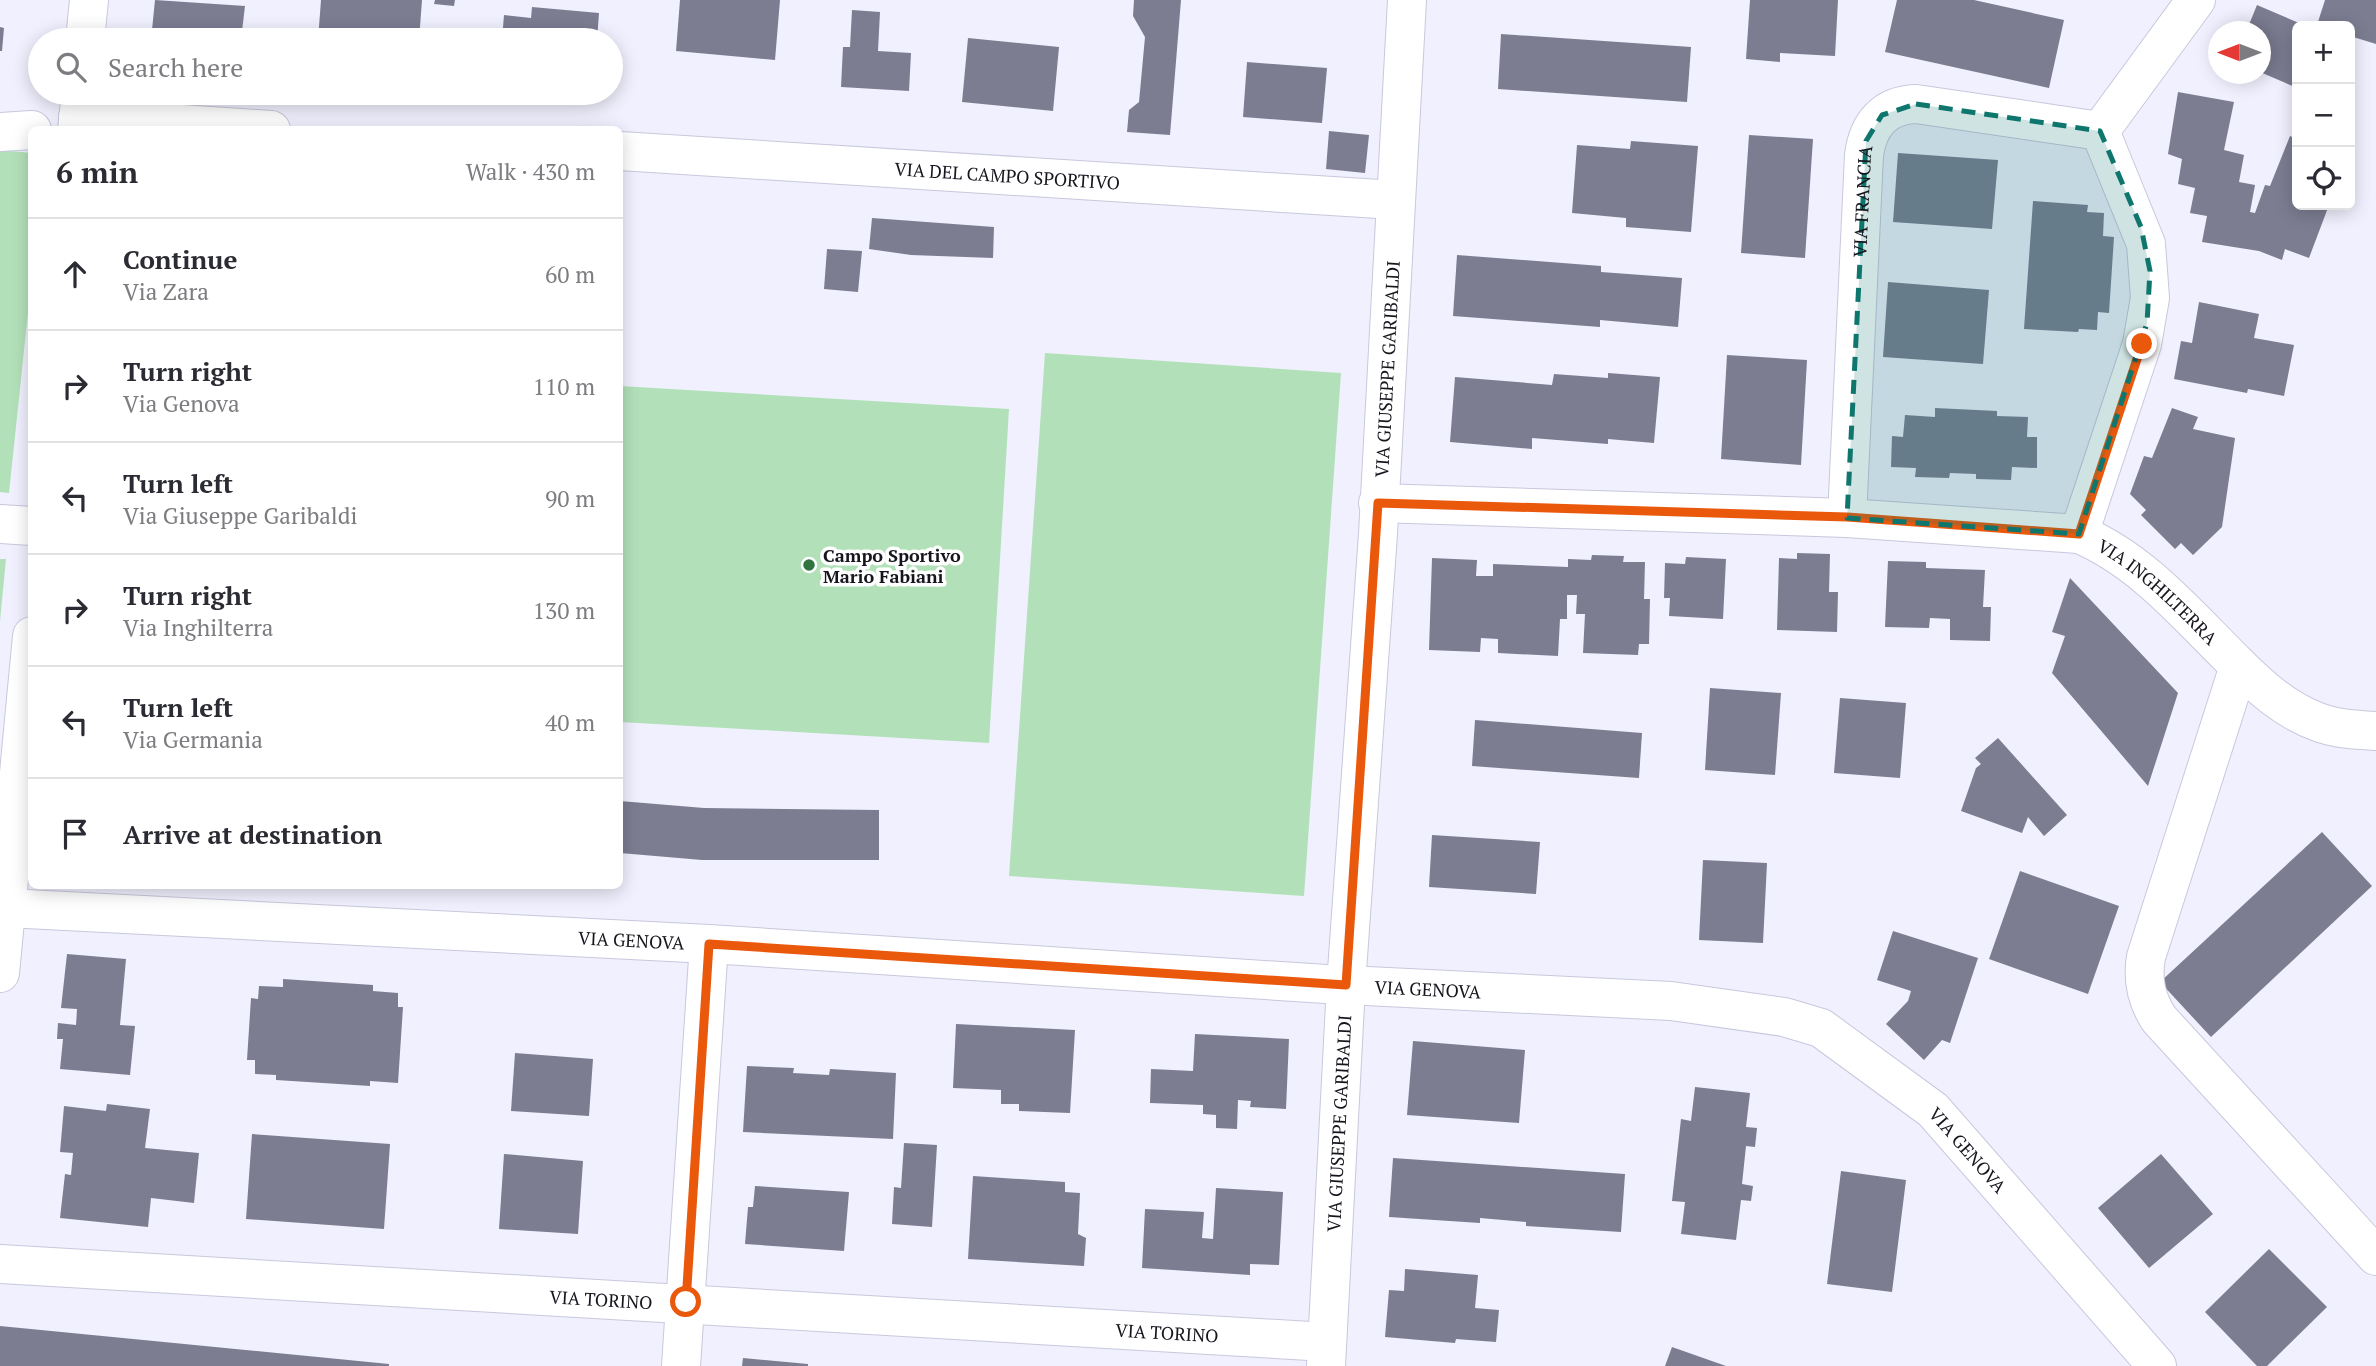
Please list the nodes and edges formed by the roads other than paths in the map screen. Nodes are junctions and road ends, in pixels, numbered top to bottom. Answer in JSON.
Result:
{"nodes":[{"id":1,"x":89,"y":0,"type":"edge"},
{"id":2,"x":1407,"y":0,"type":"edge"},
{"id":3,"x":2196,"y":0,"type":"edge"},
{"id":4,"x":86,"y":28,"type":"edge"},
{"id":5,"x":79,"y":113,"type":"edge"},
{"id":6,"x":226,"y":126,"type":"edge"},
{"id":7,"x":28,"y":131,"type":"edge"},
{"id":8,"x":2100,"y":131,"type":"junction"},
{"id":9,"x":0,"y":132,"type":"edge"},
{"id":10,"x":623,"y":151,"type":"edge"},
{"id":11,"x":1395,"y":200,"type":"junction"},
{"id":12,"x":1378,"y":503,"type":"junction"},
{"id":13,"x":1847,"y":517,"type":"junction"},
{"id":14,"x":0,"y":524,"type":"edge"},
{"id":15,"x":28,"y":526,"type":"edge"},
{"id":16,"x":2079,"y":534,"type":"junction"},
{"id":17,"x":2239,"y":666,"type":"junction"},
{"id":18,"x":28,"y":680,"type":"edge"},
{"id":19,"x":2370,"y":730,"type":"edge"},
{"id":20,"x":7,"y":908,"type":"junction"},
{"id":21,"x":709,"y":944,"type":"junction"},
{"id":22,"x":0,"y":973,"type":"edge"},
{"id":23,"x":1346,"y":985,"type":"junction"},
{"id":24,"x":2376,"y":1256,"type":"edge"},
{"id":25,"x":0,"y":1264,"type":"edge"},
{"id":26,"x":686,"y":1302,"type":"junction"},
{"id":27,"x":1327,"y":1354,"type":"edge"},
{"id":28,"x":681,"y":1366,"type":"edge"},
{"id":29,"x":2157,"y":1366,"type":"edge"}],
"edges":[{"from":1,"to":4,"type":"street"},
{"from":2,"to":11,"type":"street","name":"VIA GIUSEPPE GARIBALDI"},
{"from":3,"to":8,"type":"street"},
{"from":5,"to":6,"type":"street"},
{"from":7,"to":9,"type":"street"},
{"from":8,"to":13,"type":"street","name":"VIA FRANCIA"},
{"from":8,"to":16,"type":"street"},
{"from":10,"to":11,"type":"street","name":"VIA DEL CAMPO SPORTIVO"},
{"from":11,"to":12,"type":"street","name":"VIA GIUSEPPE GARIBALDI"},
{"from":12,"to":13,"type":"street","name":"VIA INGHILTERRA"},
{"from":12,"to":23,"type":"street","name":"VIA GIUSEPPE GARIBALDI"},
{"from":13,"to":16,"type":"street","name":"VIA INGHILTERRA"},
{"from":14,"to":15,"type":"street"},
{"from":16,"to":17,"type":"street","name":"VIA INGHILTERRA"},
{"from":17,"to":19,"type":"street","name":"VIA INGHILTERRA"},
{"from":17,"to":24,"type":"street"},
{"from":18,"to":20,"type":"street"},
{"from":20,"to":21,"type":"street","name":"VIA GENOVA"},
{"from":20,"to":22,"type":"street"},
{"from":21,"to":23,"type":"street","name":"VIA GENOVA"},
{"from":21,"to":26,"type":"street"},
{"from":23,"to":27,"type":"street","name":"VIA GIUSEPPE GARIBALDI"},
{"from":23,"to":29,"type":"street","name":"VIA GENOVA"},
{"from":25,"to":26,"type":"street","name":"VIA TORINO"},
{"from":26,"to":27,"type":"street","name":"VIA TORINO"},
{"from":26,"to":28,"type":"street"}]}
